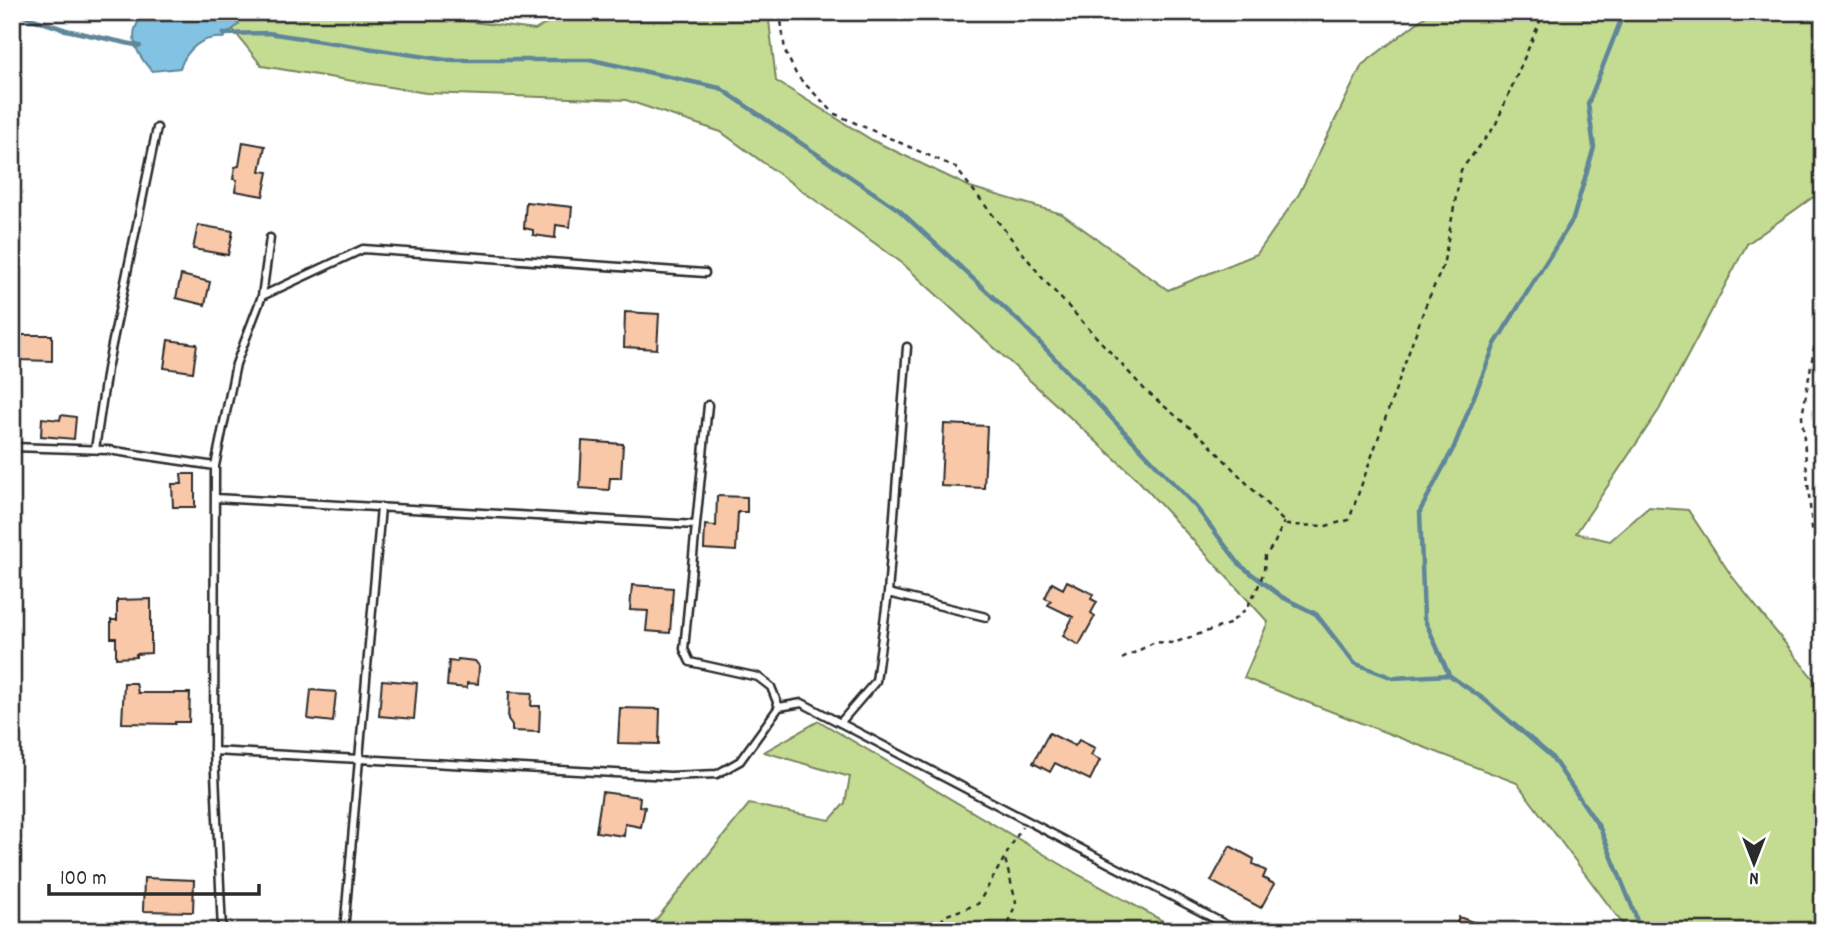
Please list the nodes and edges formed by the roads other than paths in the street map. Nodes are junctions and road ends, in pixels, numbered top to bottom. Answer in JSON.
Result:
{"nodes":[{"id":1,"x":157,"y":128,"type":"dead end"},
{"id":2,"x":270,"y":238,"type":"dead end"},
{"id":3,"x":705,"y":273,"type":"dead end"},
{"id":4,"x":262,"y":296,"type":"junction"},
{"id":5,"x":907,"y":347,"type":"dead end"},
{"id":6,"x":708,"y":405,"type":"dead end"},
{"id":7,"x":12,"y":447,"type":"edge"},
{"id":8,"x":95,"y":449,"type":"junction"},
{"id":9,"x":215,"y":466,"type":"junction"},
{"id":10,"x":215,"y":498,"type":"junction"},
{"id":11,"x":381,"y":507,"type":"junction"},
{"id":12,"x":696,"y":525,"type":"junction"},
{"id":13,"x":888,"y":593,"type":"junction"},
{"id":14,"x":986,"y":617,"type":"dead end"},
{"id":15,"x":779,"y":707,"type":"junction"},
{"id":16,"x":840,"y":723,"type":"junction"},
{"id":17,"x":214,"y":751,"type":"junction"},
{"id":18,"x":359,"y":759,"type":"junction"},
{"id":19,"x":222,"y":931,"type":"edge"},
{"id":20,"x":344,"y":931,"type":"edge"},
{"id":21,"x":1238,"y":931,"type":"edge"}],
"edges":[{"from":1,"to":8,"type":"lane"},
{"from":2,"to":4,"type":"lane"},
{"from":3,"to":4,"type":"lane"},
{"from":4,"to":9,"type":"lane"},
{"from":5,"to":13,"type":"lane"},
{"from":6,"to":12,"type":"lane"},
{"from":7,"to":8,"type":"lane"},
{"from":8,"to":9,"type":"lane"},
{"from":9,"to":10,"type":"lane"},
{"from":10,"to":11,"type":"lane"},
{"from":10,"to":17,"type":"lane"},
{"from":11,"to":12,"type":"lane"},
{"from":11,"to":18,"type":"lane"},
{"from":12,"to":15,"type":"lane"},
{"from":13,"to":14,"type":"lane"},
{"from":13,"to":16,"type":"lane"},
{"from":15,"to":16,"type":"lane"},
{"from":15,"to":18,"type":"lane"},
{"from":16,"to":21,"type":"lane"},
{"from":17,"to":18,"type":"lane"},
{"from":17,"to":19,"type":"lane"},
{"from":18,"to":20,"type":"lane"}]}
